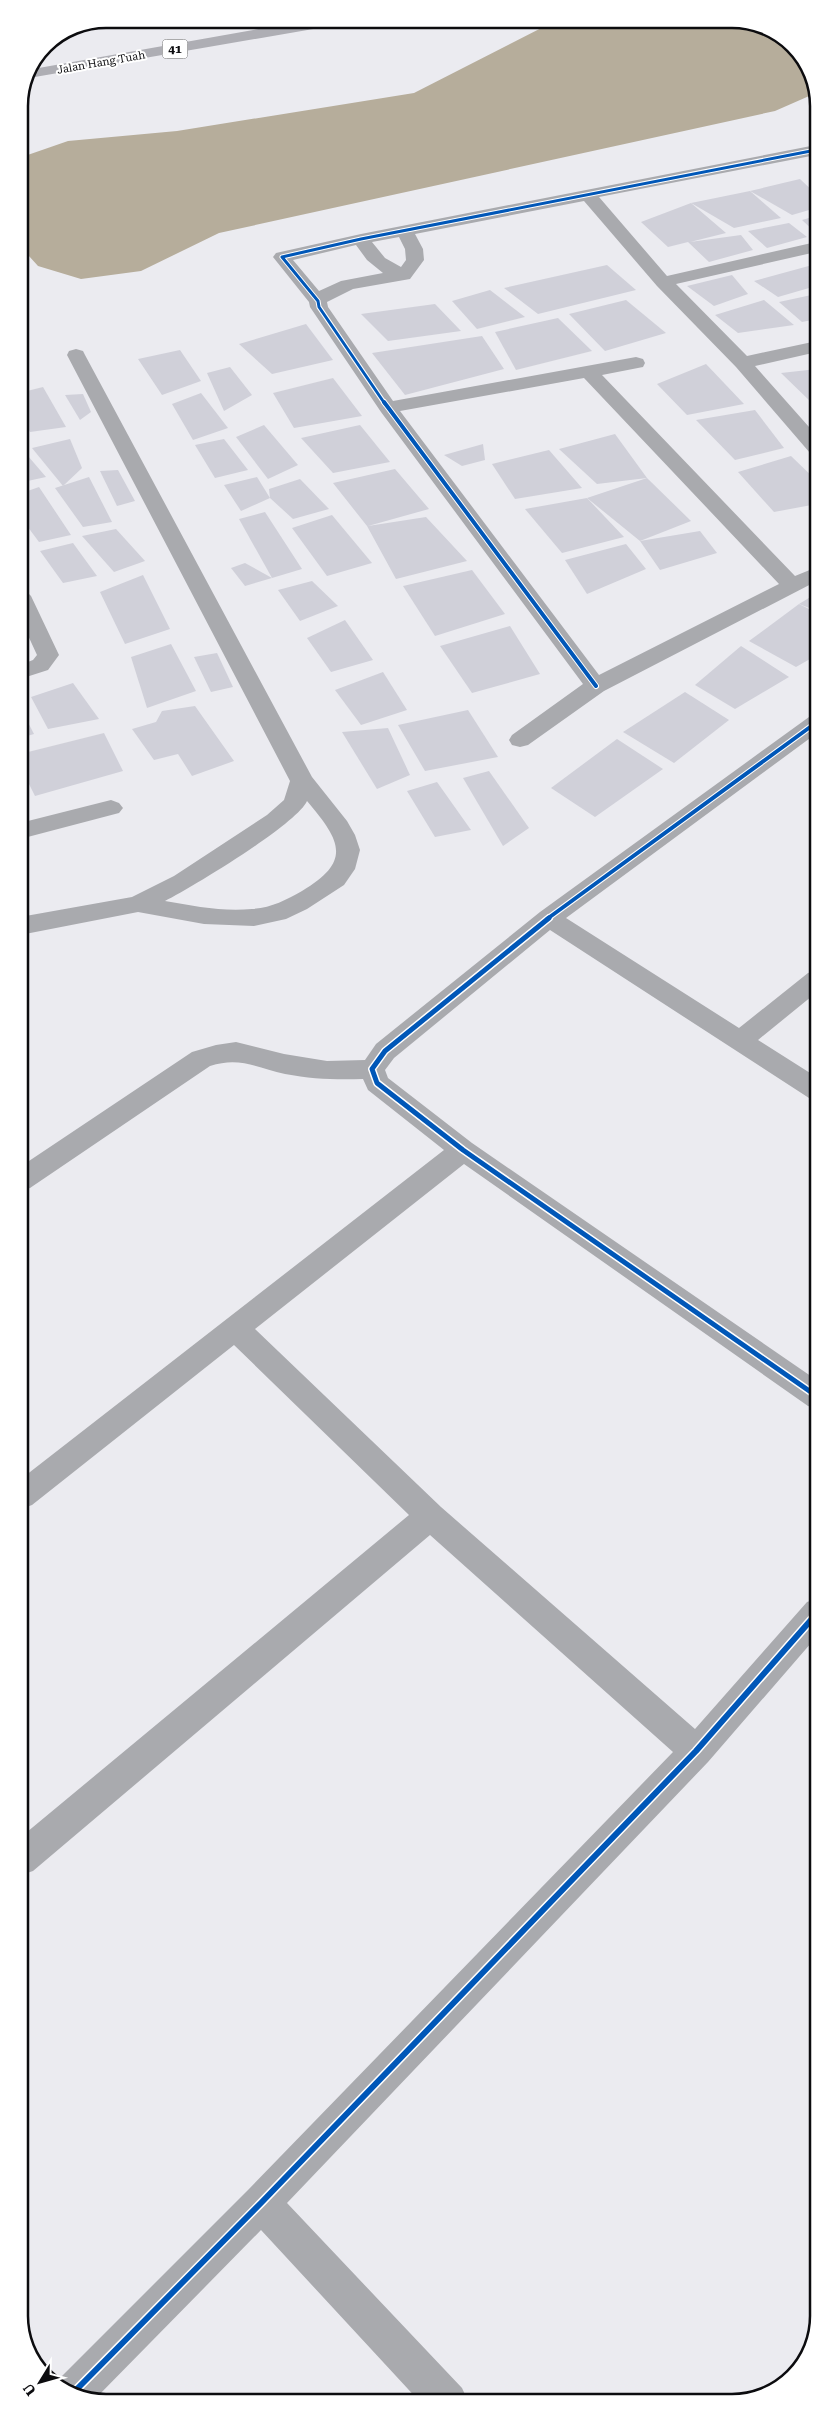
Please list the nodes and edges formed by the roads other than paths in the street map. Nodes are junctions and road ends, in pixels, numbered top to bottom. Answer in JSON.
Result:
{"nodes":[{"id":1,"x":291,"y":28,"type":"edge"},
{"id":2,"x":35,"y":73,"type":"edge"},
{"id":3,"x":810,"y":151,"type":"edge"},
{"id":4,"x":588,"y":195,"type":"junction"},
{"id":5,"x":405,"y":231,"type":"junction"},
{"id":6,"x":361,"y":239,"type":"junction"},
{"id":7,"x":810,"y":248,"type":"edge"},
{"id":8,"x":404,"y":275,"type":"junction"},
{"id":9,"x":663,"y":282,"type":"junction"},
{"id":10,"x":318,"y":301,"type":"junction"},
{"id":11,"x":810,"y":348,"type":"edge"},
{"id":12,"x":76,"y":355,"type":"dead end"},
{"id":13,"x":636,"y":363,"type":"dead end"},
{"id":14,"x":743,"y":363,"type":"junction"},
{"id":15,"x":588,"y":371,"type":"junction"},
{"id":16,"x":388,"y":408,"type":"junction"},
{"id":17,"x":808,"y":425,"type":"edge"},
{"id":18,"x":810,"y":576,"type":"edge"},
{"id":19,"x":792,"y":584,"type":"junction"},
{"id":20,"x":28,"y":613,"type":"edge"},
{"id":21,"x":28,"y":670,"type":"edge"},
{"id":22,"x":596,"y":686,"type":"junction"},
{"id":23,"x":810,"y":727,"type":"edge"},
{"id":24,"x":520,"y":740,"type":"dead end"},
{"id":25,"x":302,"y":781,"type":"junction"},
{"id":26,"x":111,"y":808,"type":"dead end"},
{"id":27,"x":28,"y":829,"type":"edge"},
{"id":28,"x":138,"y":904,"type":"junction"},
{"id":29,"x":549,"y":918,"type":"junction"},
{"id":30,"x":28,"y":925,"type":"edge"},
{"id":31,"x":810,"y":985,"type":"edge"},
{"id":32,"x":740,"y":1041,"type":"junction"},
{"id":33,"x":372,"y":1069,"type":"junction"},
{"id":34,"x":810,"y":1086,"type":"edge"},
{"id":35,"x":463,"y":1150,"type":"junction"},
{"id":36,"x":28,"y":1176,"type":"edge"},
{"id":37,"x":235,"y":1328,"type":"junction"},
{"id":38,"x":810,"y":1391,"type":"edge"},
{"id":39,"x":28,"y":1491,"type":"edge"},
{"id":40,"x":430,"y":1516,"type":"junction"},
{"id":41,"x":810,"y":1621,"type":"edge"},
{"id":42,"x":696,"y":1751,"type":"junction"},
{"id":43,"x":28,"y":1853,"type":"edge"},
{"id":44,"x":261,"y":2203,"type":"junction"},
{"id":45,"x":77,"y":2389,"type":"edge"},
{"id":46,"x":440,"y":2394,"type":"edge"}],
"edges":[{"from":1,"to":2,"type":"highway","name":"Jalan Hang Tuah","number":"41"},
{"from":3,"to":4,"type":"street"},
{"from":4,"to":5,"type":"street"},
{"from":4,"to":9,"type":"street"},
{"from":5,"to":6,"type":"street"},
{"from":5,"to":8,"type":"street"},
{"from":6,"to":8,"type":"street"},
{"from":6,"to":10,"type":"street"},
{"from":7,"to":9,"type":"street"},
{"from":8,"to":10,"type":"street"},
{"from":9,"to":14,"type":"street"},
{"from":10,"to":16,"type":"street"},
{"from":11,"to":14,"type":"street"},
{"from":12,"to":25,"type":"street"},
{"from":13,"to":15,"type":"street"},
{"from":14,"to":17,"type":"street"},
{"from":15,"to":16,"type":"street"},
{"from":15,"to":19,"type":"street"},
{"from":16,"to":22,"type":"street"},
{"from":18,"to":19,"type":"street"},
{"from":19,"to":22,"type":"street"},
{"from":20,"to":21,"type":"street"},
{"from":22,"to":24,"type":"street"},
{"from":23,"to":29,"type":"street"},
{"from":25,"to":28,"type":"street"},
{"from":25,"to":28,"type":"street"},
{"from":26,"to":27,"type":"street"},
{"from":28,"to":30,"type":"street"},
{"from":29,"to":32,"type":"street"},
{"from":29,"to":33,"type":"street"},
{"from":31,"to":32,"type":"street"},
{"from":32,"to":34,"type":"street"},
{"from":33,"to":35,"type":"street"},
{"from":33,"to":36,"type":"street"},
{"from":35,"to":37,"type":"street"},
{"from":35,"to":38,"type":"street"},
{"from":37,"to":39,"type":"street"},
{"from":37,"to":40,"type":"street"},
{"from":40,"to":42,"type":"street"},
{"from":40,"to":43,"type":"street"},
{"from":41,"to":42,"type":"street"},
{"from":42,"to":44,"type":"street"},
{"from":44,"to":45,"type":"street"},
{"from":44,"to":46,"type":"street"}]}
